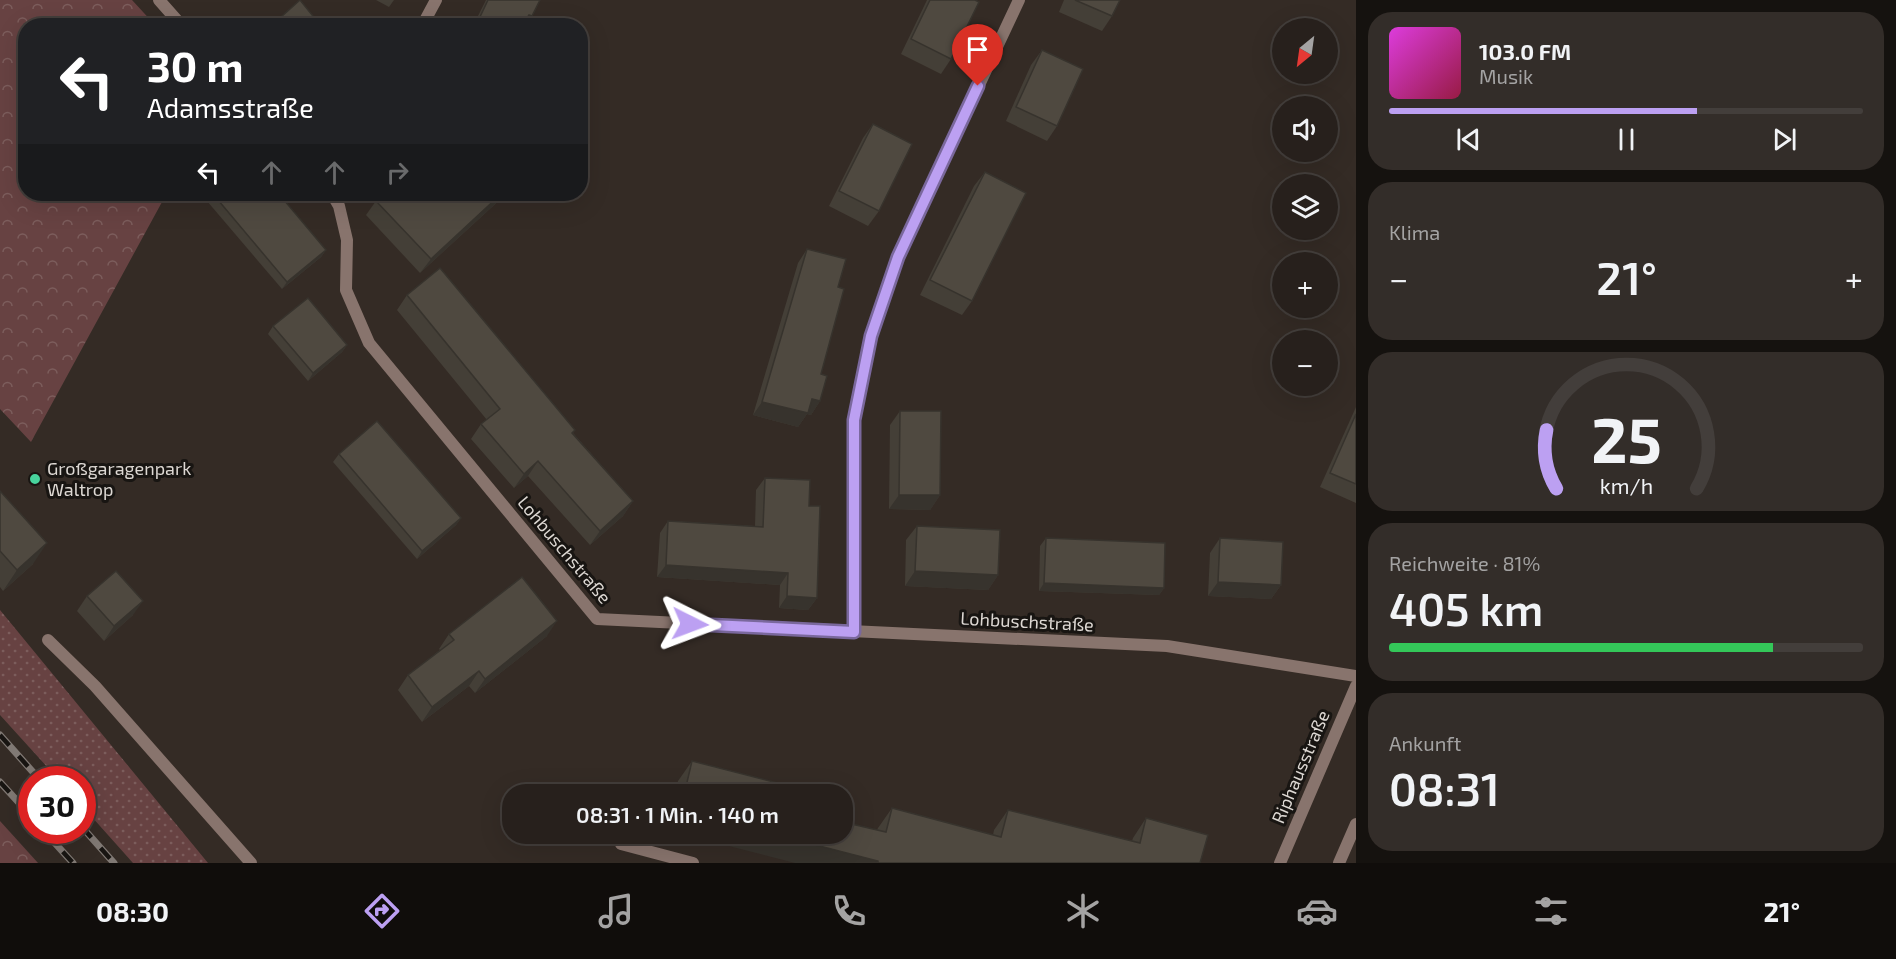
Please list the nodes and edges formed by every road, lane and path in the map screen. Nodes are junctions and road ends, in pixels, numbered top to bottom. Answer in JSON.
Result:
{"nodes":[{"id":1,"x":159,"y":0,"type":"edge"},
{"id":2,"x":436,"y":0,"type":"edge"},
{"id":3,"x":1019,"y":0,"type":"edge"},
{"id":4,"x":175,"y":18,"type":"edge"},
{"id":5,"x":426,"y":18,"type":"edge"},
{"id":6,"x":336,"y":201,"type":"edge"},
{"id":7,"x":854,"y":632,"type":"junction"},
{"id":8,"x":48,"y":640,"type":"dead end"},
{"id":9,"x":1356,"y":676,"type":"edge"},
{"id":10,"x":1356,"y":686,"type":"edge"},
{"id":11,"x":1356,"y":824,"type":"edge"},
{"id":12,"x":621,"y":844,"type":"dead end"},
{"id":13,"x":251,"y":863,"type":"edge"},
{"id":14,"x":693,"y":863,"type":"edge"},
{"id":15,"x":1280,"y":863,"type":"edge"},
{"id":16,"x":1339,"y":863,"type":"edge"}],
"edges":[{"from":1,"to":4,"type":"street"},
{"from":2,"to":5,"type":"street"},
{"from":3,"to":7,"type":"street"},
{"from":6,"to":7,"type":"street","name":"Lohbuschstraße"},
{"from":7,"to":9,"type":"street","name":"Lohbuschstraße"},
{"from":8,"to":13,"type":"street"},
{"from":10,"to":15,"type":"street","name":"Riphausstraße"},
{"from":11,"to":16,"type":"street"},
{"from":12,"to":14,"type":"street"}]}
